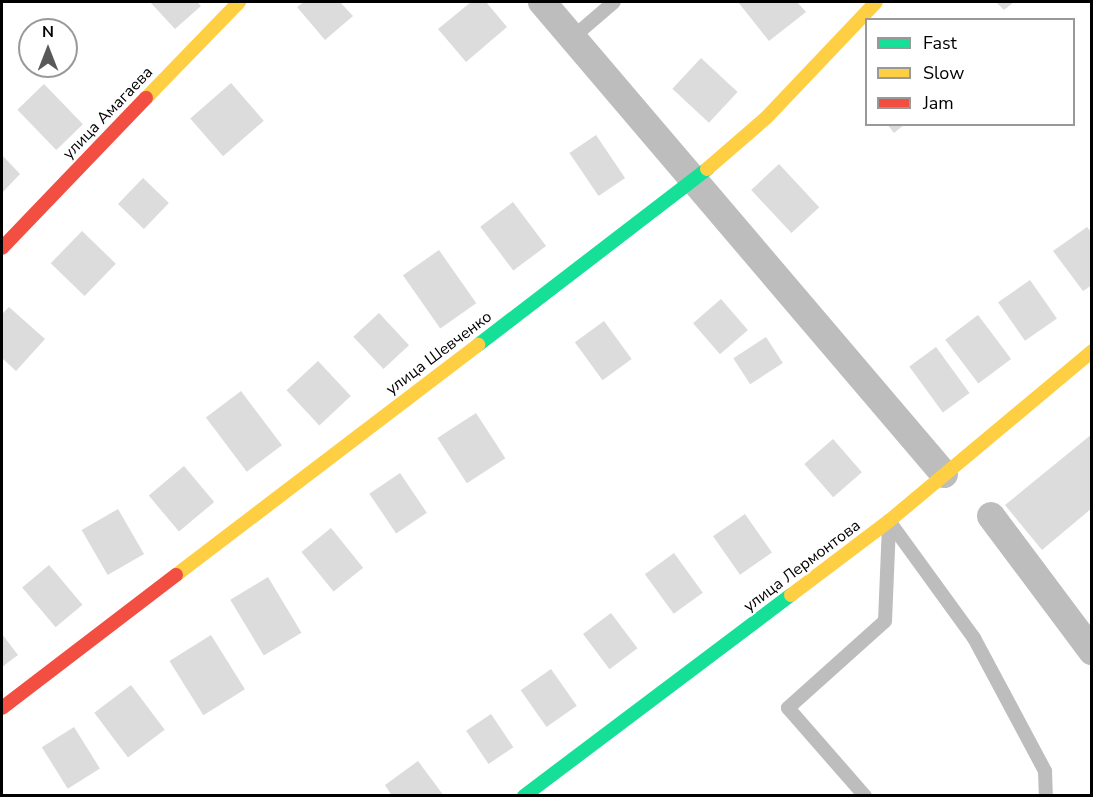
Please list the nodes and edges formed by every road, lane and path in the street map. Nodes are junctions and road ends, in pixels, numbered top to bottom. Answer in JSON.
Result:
{"nodes":[{"id":1,"x":239,"y":2,"type":"edge"},
{"id":2,"x":542,"y":2,"type":"edge"},
{"id":3,"x":614,"y":2,"type":"edge"},
{"id":4,"x":876,"y":2,"type":"edge"},
{"id":5,"x":572,"y":38,"type":"junction"},
{"id":6,"x":692,"y":181,"type":"junction"},
{"id":7,"x":2,"y":248,"type":"edge"},
{"id":8,"x":1092,"y":351,"type":"edge"},
{"id":9,"x":944,"y":474,"type":"junction"},
{"id":10,"x":991,"y":516,"type":"dead end"},
{"id":11,"x":889,"y":521,"type":"junction"},
{"id":12,"x":1092,"y":651,"type":"edge"},
{"id":13,"x":2,"y":708,"type":"edge"},
{"id":14,"x":524,"y":795,"type":"edge"},
{"id":15,"x":866,"y":795,"type":"edge"},
{"id":16,"x":1046,"y":795,"type":"edge"}],
"edges":[{"from":1,"to":7,"type":"street","name":"улица Амагаева"},
{"from":2,"to":5,"type":"street"},
{"from":3,"to":5,"type":"lane"},
{"from":4,"to":6,"type":"street","name":"улица Шевченко"},
{"from":5,"to":6,"type":"street"},
{"from":6,"to":9,"type":"street"},
{"from":6,"to":13,"type":"street","name":"улица Шевченко"},
{"from":8,"to":9,"type":"street","name":"улица Лермонтова"},
{"from":9,"to":11,"type":"street","name":"улица Лермонтова"},
{"from":10,"to":12,"type":"street"},
{"from":11,"to":14,"type":"street","name":"улица Лермонтова"},
{"from":11,"to":15,"type":"lane"},
{"from":11,"to":16,"type":"lane"}]}
